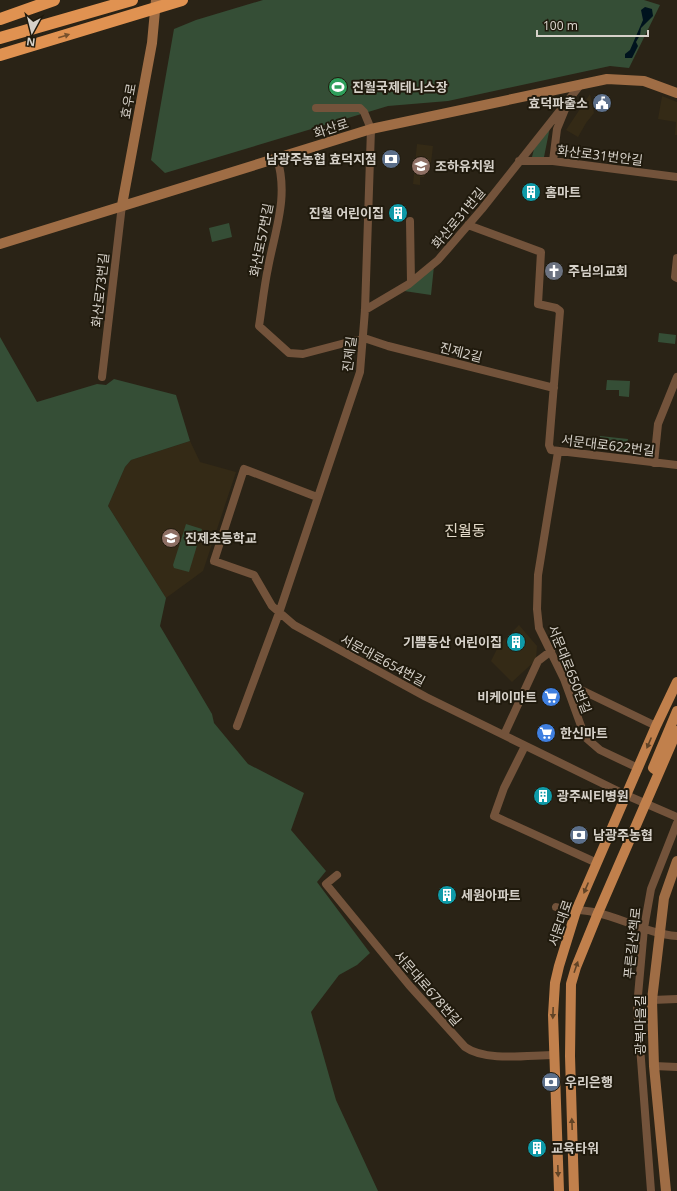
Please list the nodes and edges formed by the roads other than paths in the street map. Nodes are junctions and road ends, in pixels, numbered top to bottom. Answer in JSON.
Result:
{"nodes":[{"id":1,"x":54,"y":0,"type":"edge"},
{"id":2,"x":132,"y":0,"type":"edge"},
{"id":3,"x":156,"y":0,"type":"edge"},
{"id":4,"x":182,"y":0,"type":"edge"},
{"id":5,"x":0,"y":19,"type":"edge"},
{"id":6,"x":0,"y":38,"type":"edge"},
{"id":7,"x":0,"y":55,"type":"edge"},
{"id":8,"x":581,"y":84,"type":"junction"},
{"id":9,"x":677,"y":92,"type":"edge"},
{"id":10,"x":570,"y":97,"type":"junction"},
{"id":11,"x":316,"y":108,"type":"dead end"},
{"id":12,"x":371,"y":129,"type":"junction"},
{"id":13,"x":277,"y":158,"type":"junction"},
{"id":14,"x":519,"y":161,"type":"junction"},
{"id":15,"x":553,"y":161,"type":"junction"},
{"id":16,"x":677,"y":176,"type":"edge"},
{"id":17,"x":122,"y":206,"type":"junction"},
{"id":18,"x":410,"y":221,"type":"dead end"},
{"id":19,"x":468,"y":225,"type":"junction"},
{"id":20,"x":0,"y":244,"type":"edge"},
{"id":21,"x":677,"y":258,"type":"edge"},
{"id":22,"x":677,"y":278,"type":"edge"},
{"id":23,"x":411,"y":282,"type":"junction"},
{"id":24,"x":365,"y":310,"type":"junction"},
{"id":25,"x":364,"y":338,"type":"junction"},
{"id":26,"x":102,"y":377,"type":"dead end"},
{"id":27,"x":677,"y":377,"type":"edge"},
{"id":28,"x":554,"y":388,"type":"junction"},
{"id":29,"x":558,"y":452,"type":"junction"},
{"id":30,"x":654,"y":463,"type":"junction"},
{"id":31,"x":677,"y":466,"type":"edge"},
{"id":32,"x":317,"y":497,"type":"junction"},
{"id":33,"x":279,"y":613,"type":"junction"},
{"id":34,"x":551,"y":651,"type":"junction"},
{"id":35,"x":564,"y":679,"type":"junction"},
{"id":36,"x":677,"y":682,"type":"edge"},
{"id":37,"x":677,"y":711,"type":"edge"},
{"id":38,"x":237,"y":726,"type":"dead end"},
{"id":39,"x":656,"y":726,"type":"junction"},
{"id":40,"x":677,"y":731,"type":"edge"},
{"id":41,"x":504,"y":735,"type":"junction"},
{"id":42,"x":525,"y":746,"type":"junction"},
{"id":43,"x":665,"y":758,"type":"junction"},
{"id":44,"x":638,"y":768,"type":"junction"},
{"id":45,"x":626,"y":795,"type":"junction"},
{"id":46,"x":645,"y":804,"type":"junction"},
{"id":47,"x":677,"y":817,"type":"edge"},
{"id":48,"x":677,"y":823,"type":"edge"},
{"id":49,"x":677,"y":861,"type":"edge"},
{"id":50,"x":597,"y":863,"type":"junction"},
{"id":51,"x":337,"y":875,"type":"dead end"},
{"id":52,"x":556,"y":907,"type":"dead end"},
{"id":53,"x":576,"y":911,"type":"junction"},
{"id":54,"x":598,"y":913,"type":"junction"},
{"id":55,"x":644,"y":928,"type":"junction"},
{"id":56,"x":659,"y":934,"type":"junction"},
{"id":57,"x":677,"y":936,"type":"edge"},
{"id":58,"x":677,"y":999,"type":"edge"},
{"id":59,"x":652,"y":1000,"type":"junction"},
{"id":60,"x":554,"y":1055,"type":"junction"},
{"id":61,"x":654,"y":1066,"type":"junction"},
{"id":62,"x":677,"y":1067,"type":"edge"},
{"id":63,"x":559,"y":1191,"type":"edge"},
{"id":64,"x":574,"y":1191,"type":"edge"},
{"id":65,"x":651,"y":1191,"type":"edge"},
{"id":66,"x":666,"y":1191,"type":"edge"}],
"edges":[{"from":1,"to":5,"type":"highway"},
{"from":2,"to":6,"type":"highway"},
{"from":3,"to":17,"type":"main road","name":"효우로"},
{"from":7,"to":4,"type":"highway","one_way":true},
{"from":8,"to":9,"type":"main road","name":"화산로"},
{"from":8,"to":10,"type":"street","name":"화산로31번길"},
{"from":8,"to":12,"type":"main road","name":"화산로"},
{"from":10,"to":14,"type":"street","name":"화산로31번길"},
{"from":10,"to":15,"type":"street"},
{"from":11,"to":12,"type":"street"},
{"from":12,"to":13,"type":"main road","name":"화산로"},
{"from":12,"to":24,"type":"street","name":"진제길"},
{"from":13,"to":17,"type":"main road","name":"화산로"},
{"from":13,"to":25,"type":"street","name":"화산로57번길"},
{"from":14,"to":15,"type":"street","name":"화산로31번안길"},
{"from":14,"to":19,"type":"street","name":"화산로31번길"},
{"from":15,"to":16,"type":"street","name":"화산로31번안길"},
{"from":17,"to":20,"type":"main road","name":"화산로"},
{"from":17,"to":26,"type":"street","name":"화산로73번길"},
{"from":18,"to":23,"type":"street"},
{"from":19,"to":23,"type":"street","name":"화산로31번길"},
{"from":19,"to":28,"type":"street"},
{"from":21,"to":22,"type":"street"},
{"from":23,"to":24,"type":"street","name":"화산로31번길"},
{"from":24,"to":25,"type":"street","name":"진제길"},
{"from":25,"to":28,"type":"street","name":"진제2길"},
{"from":25,"to":32,"type":"street","name":"진제길"},
{"from":27,"to":30,"type":"street"},
{"from":28,"to":29,"type":"street","name":"서문대로622번길"},
{"from":29,"to":30,"type":"street","name":"서문대로622번길"},
{"from":29,"to":34,"type":"street","name":"서문대로650번길"},
{"from":30,"to":31,"type":"street","name":"서문대로622번길"},
{"from":32,"to":33,"type":"street","name":"진제길"},
{"from":32,"to":33,"type":"street","name":"서문대로654번길"},
{"from":33,"to":38,"type":"street","name":"진제길"},
{"from":33,"to":41,"type":"street","name":"서문대로654번길"},
{"from":34,"to":35,"type":"street","name":"서문대로650번길"},
{"from":34,"to":41,"type":"street"},
{"from":35,"to":39,"type":"street"},
{"from":35,"to":44,"type":"street","name":"서문대로650번길"},
{"from":36,"to":39,"type":"main road","name":"서문대로"},
{"from":37,"to":43,"type":"main road"},
{"from":39,"to":44,"type":"main road","name":"서문대로","one_way":true},
{"from":40,"to":43,"type":"main road"},
{"from":41,"to":42,"type":"street","name":"서문대로654번길"},
{"from":42,"to":45,"type":"street","name":"서문대로654번길"},
{"from":42,"to":50,"type":"street"},
{"from":43,"to":46,"type":"main road"},
{"from":44,"to":45,"type":"main road","name":"서문대로"},
{"from":45,"to":46,"type":"street","name":"서문대로654번길"},
{"from":45,"to":50,"type":"main road","name":"서문대로"},
{"from":46,"to":47,"type":"street","name":"서문대로654번길"},
{"from":46,"to":54,"type":"main road"},
{"from":48,"to":55,"type":"street","name":"푸른길산책로"},
{"from":49,"to":56,"type":"main road","name":"광복마을길"},
{"from":50,"to":53,"type":"main road","name":"서문대로","one_way":true},
{"from":51,"to":60,"type":"street","name":"서문대로678번길"},
{"from":52,"to":53,"type":"street"},
{"from":53,"to":54,"type":"street"},
{"from":53,"to":60,"type":"main road","name":"서문대로","one_way":true},
{"from":54,"to":55,"type":"street"},
{"from":64,"to":54,"type":"main road","one_way":true},
{"from":55,"to":56,"type":"street"},
{"from":55,"to":65,"type":"street","name":"푸른길산책로"},
{"from":56,"to":57,"type":"street"},
{"from":56,"to":59,"type":"main road","name":"광복마을길"},
{"from":58,"to":59,"type":"street"},
{"from":59,"to":61,"type":"main road","name":"광복마을길"},
{"from":60,"to":63,"type":"main road","name":"서문대로","one_way":true},
{"from":61,"to":62,"type":"street"},
{"from":61,"to":66,"type":"main road","name":"광복마을길"}]}
